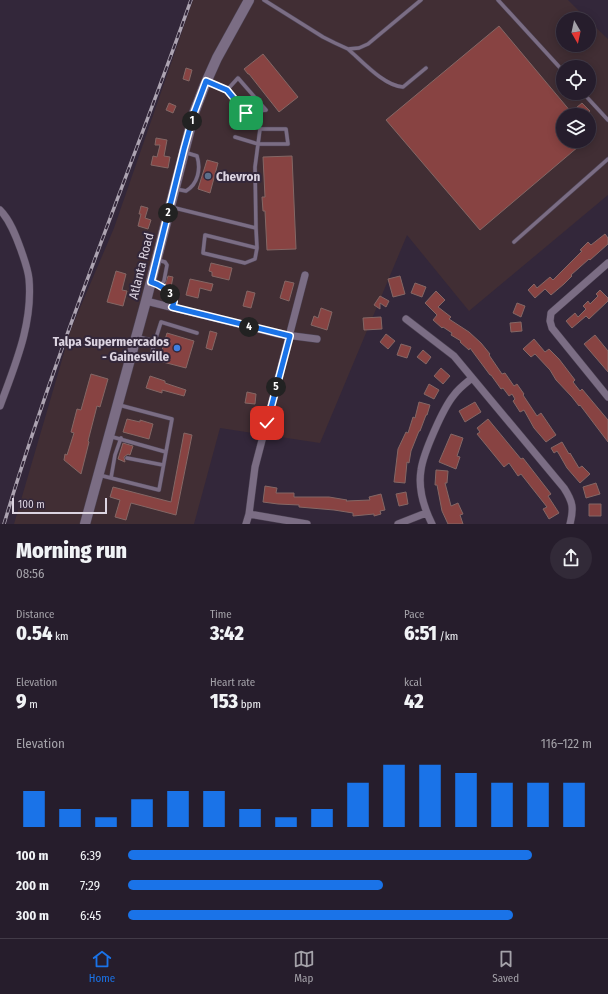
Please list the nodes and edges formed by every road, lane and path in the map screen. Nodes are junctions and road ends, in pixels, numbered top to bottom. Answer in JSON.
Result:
{"nodes":[{"id":1,"x":249,"y":0,"type":"edge"},
{"id":2,"x":264,"y":0,"type":"edge"},
{"id":3,"x":421,"y":0,"type":"edge"},
{"id":4,"x":498,"y":0,"type":"edge"},
{"id":5,"x":348,"y":48,"type":"junction"},
{"id":6,"x":556,"y":63,"type":"edge"},
{"id":7,"x":426,"y":68,"type":"dead end"},
{"id":8,"x":206,"y":81,"type":"junction"},
{"id":9,"x":227,"y":90,"type":"junction"},
{"id":10,"x":589,"y":100,"type":"edge"},
{"id":11,"x":608,"y":120,"type":"edge"},
{"id":12,"x":235,"y":138,"type":"dead end"},
{"id":13,"x":258,"y":144,"type":"junction"},
{"id":14,"x":183,"y":152,"type":"junction"},
{"id":15,"x":608,"y":159,"type":"edge"},
{"id":16,"x":174,"y":189,"type":"junction"},
{"id":17,"x":169,"y":207,"type":"junction"},
{"id":18,"x":0,"y":210,"type":"edge"},
{"id":19,"x":256,"y":228,"type":"junction"},
{"id":20,"x":514,"y":242,"type":"dead end"},
{"id":21,"x":257,"y":248,"type":"junction"},
{"id":22,"x":608,"y":263,"type":"edge"},
{"id":23,"x":305,"y":275,"type":"dead end"},
{"id":24,"x":156,"y":283,"type":"junction"},
{"id":25,"x":146,"y":301,"type":"junction"},
{"id":26,"x":172,"y":307,"type":"junction"},
{"id":27,"x":406,"y":319,"type":"dead end"},
{"id":28,"x":197,"y":334,"type":"dead end"},
{"id":29,"x":136,"y":336,"type":"junction"},
{"id":30,"x":290,"y":336,"type":"junction"},
{"id":31,"x":317,"y":339,"type":"dead end"},
{"id":32,"x":155,"y":341,"type":"junction"},
{"id":33,"x":150,"y":361,"type":"dead end"},
{"id":34,"x":472,"y":378,"type":"junction"},
{"id":35,"x":608,"y":397,"type":"edge"},
{"id":36,"x":118,"y":405,"type":"junction"},
{"id":37,"x":0,"y":406,"type":"edge"},
{"id":38,"x":109,"y":436,"type":"junction"},
{"id":39,"x":121,"y":438,"type":"junction"},
{"id":40,"x":104,"y":452,"type":"junction"},
{"id":41,"x":166,"y":452,"type":"junction"},
{"id":42,"x":116,"y":455,"type":"junction"},
{"id":43,"x":127,"y":458,"type":"dead end"},
{"id":44,"x":163,"y":465,"type":"junction"},
{"id":45,"x":98,"y":475,"type":"junction"},
{"id":46,"x":111,"y":478,"type":"junction"},
{"id":47,"x":426,"y":512,"type":"junction"},
{"id":48,"x":249,"y":514,"type":"junction"},
{"id":49,"x":85,"y":524,"type":"edge"},
{"id":50,"x":246,"y":524,"type":"edge"},
{"id":51,"x":306,"y":524,"type":"edge"},
{"id":52,"x":398,"y":524,"type":"edge"},
{"id":53,"x":432,"y":524,"type":"edge"},
{"id":54,"x":570,"y":524,"type":"edge"}],
"edges":[{"from":1,"to":8,"type":"main road","name":"Atlanta Road"},
{"from":2,"to":5,"type":"lane"},
{"from":3,"to":5,"type":"lane"},
{"from":4,"to":6,"type":"lane"},
{"from":5,"to":7,"type":"lane"},
{"from":8,"to":9,"type":"lane"},
{"from":8,"to":14,"type":"main road","name":"Atlanta Road"},
{"from":9,"to":9,"type":"lane"},
{"from":10,"to":11,"type":"lane"},
{"from":12,"to":13,"type":"lane"},
{"from":13,"to":13,"type":"lane"},
{"from":13,"to":19,"type":"lane"},
{"from":14,"to":16,"type":"main road","name":"Atlanta Road"},
{"from":14,"to":16,"type":"lane"},
{"from":15,"to":20,"type":"lane"},
{"from":16,"to":17,"type":"main road","name":"Atlanta Road"},
{"from":17,"to":19,"type":"lane"},
{"from":17,"to":24,"type":"main road","name":"Atlanta Road"},
{"from":18,"to":37,"type":"street"},
{"from":19,"to":21,"type":"lane"},
{"from":21,"to":21,"type":"lane"},
{"from":22,"to":35,"type":"street"},
{"from":23,"to":30,"type":"street"},
{"from":24,"to":25,"type":"main road","name":"Atlanta Road"},
{"from":24,"to":26,"type":"lane"},
{"from":25,"to":26,"type":"street"},
{"from":25,"to":29,"type":"main road","name":"Atlanta Road"},
{"from":26,"to":30,"type":"street"},
{"from":27,"to":34,"type":"street"},
{"from":28,"to":32,"type":"lane"},
{"from":29,"to":32,"type":"lane"},
{"from":29,"to":36,"type":"main road","name":"Atlanta Road"},
{"from":30,"to":31,"type":"street"},
{"from":30,"to":48,"type":"street"},
{"from":32,"to":33,"type":"lane"},
{"from":34,"to":47,"type":"street"},
{"from":34,"to":54,"type":"street"},
{"from":36,"to":38,"type":"main road","name":"Atlanta Road"},
{"from":36,"to":41,"type":"lane"},
{"from":38,"to":39,"type":"lane"},
{"from":38,"to":40,"type":"main road","name":"Atlanta Road"},
{"from":39,"to":41,"type":"lane"},
{"from":39,"to":42,"type":"lane"},
{"from":40,"to":42,"type":"lane"},
{"from":40,"to":45,"type":"main road","name":"Atlanta Road"},
{"from":41,"to":44,"type":"lane"},
{"from":42,"to":46,"type":"lane"},
{"from":43,"to":44,"type":"lane"},
{"from":44,"to":46,"type":"lane"},
{"from":45,"to":46,"type":"lane"},
{"from":45,"to":49,"type":"main road","name":"Atlanta Road"},
{"from":47,"to":52,"type":"street"},
{"from":47,"to":53,"type":"street"},
{"from":48,"to":50,"type":"street"},
{"from":48,"to":51,"type":"street"}]}
